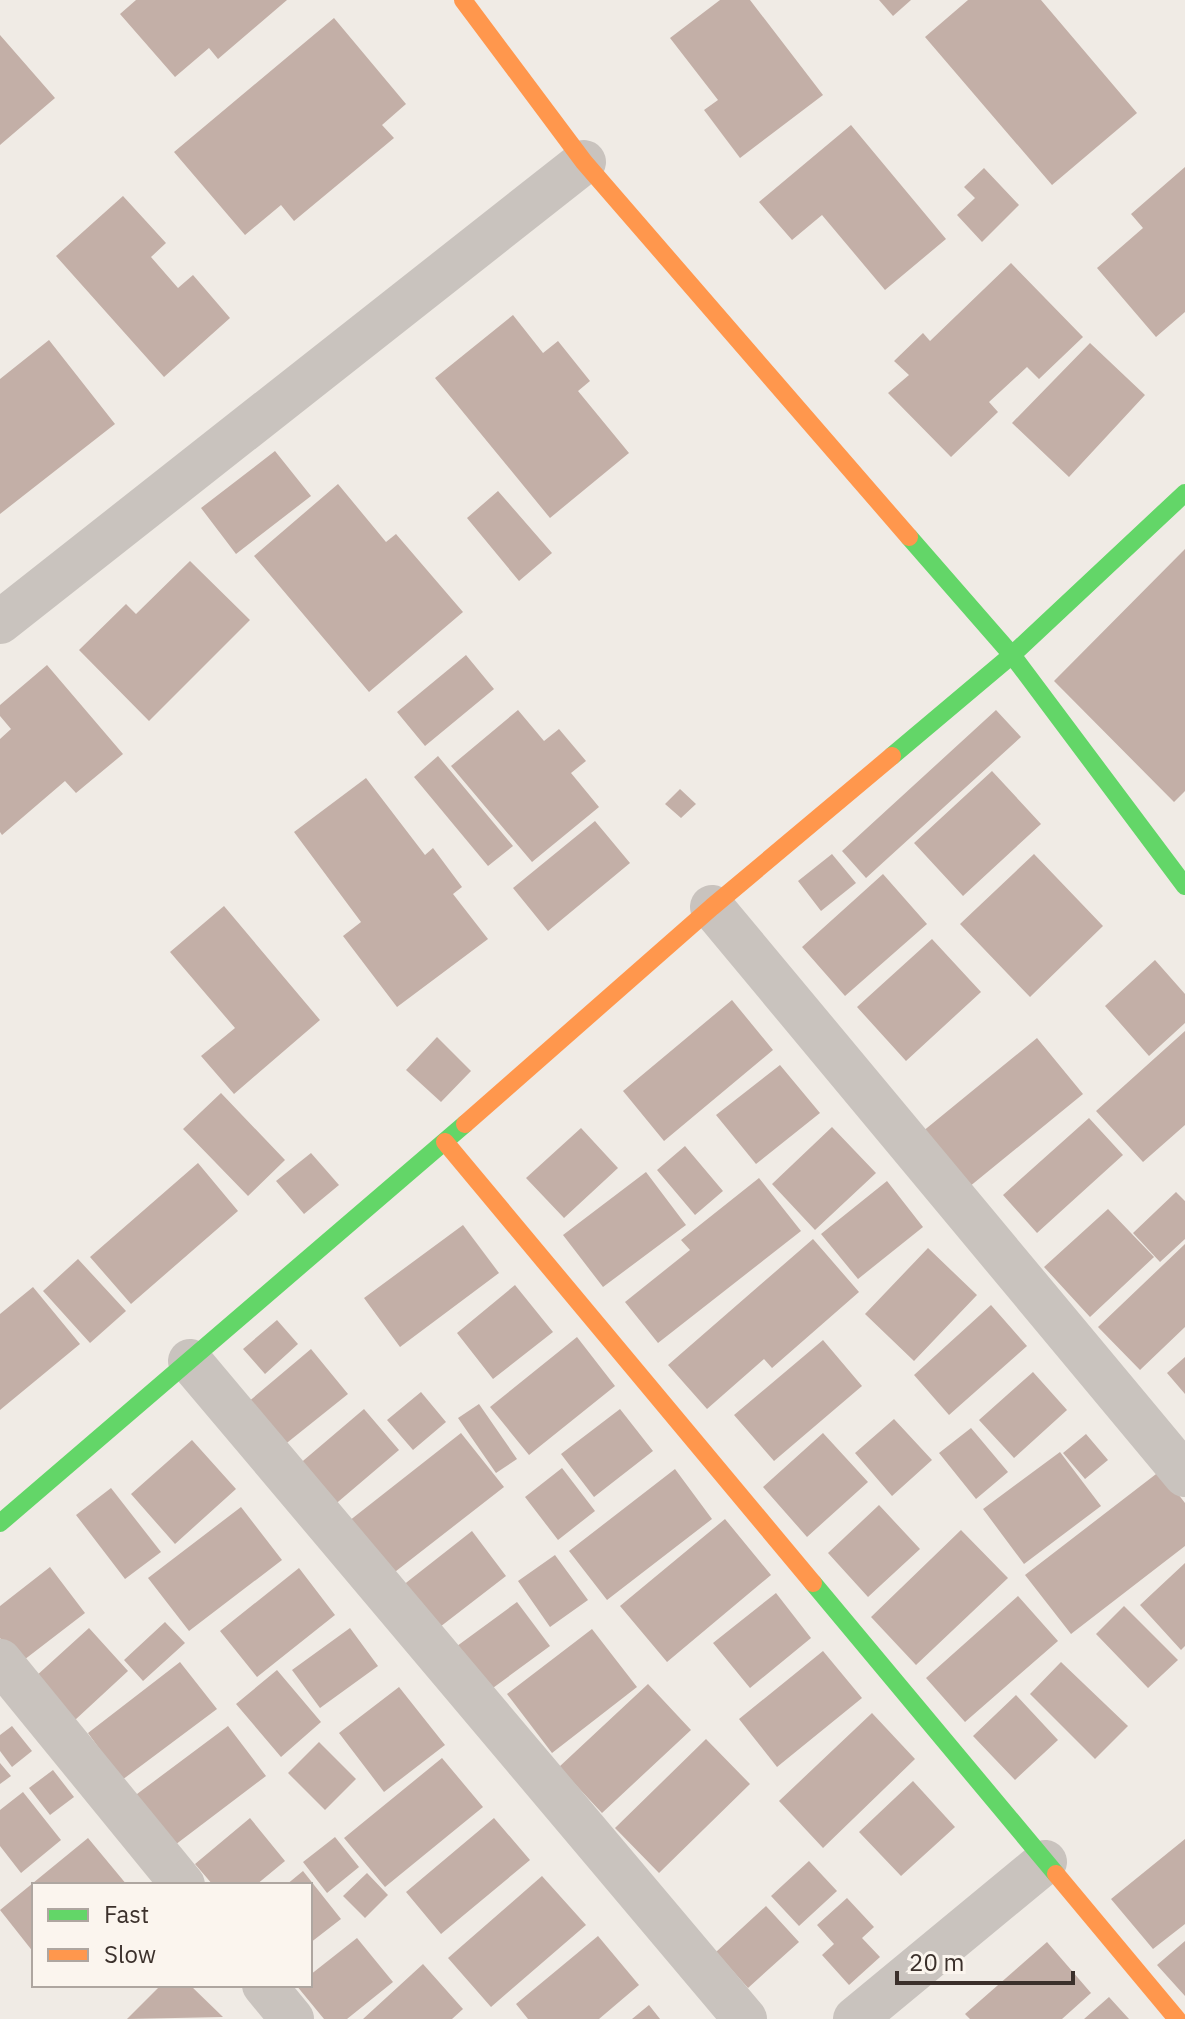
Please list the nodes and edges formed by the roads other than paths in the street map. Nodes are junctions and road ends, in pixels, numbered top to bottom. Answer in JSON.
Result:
{"nodes":[{"id":1,"x":463,"y":0,"type":"edge"},
{"id":2,"x":584,"y":162,"type":"junction"},
{"id":3,"x":1185,"y":493,"type":"edge"},
{"id":4,"x":0,"y":622,"type":"edge"},
{"id":5,"x":1012,"y":655,"type":"junction"},
{"id":6,"x":1185,"y":886,"type":"edge"},
{"id":7,"x":712,"y":907,"type":"junction"},
{"id":8,"x":445,"y":1142,"type":"junction"},
{"id":9,"x":190,"y":1361,"type":"junction"},
{"id":10,"x":1185,"y":1475,"type":"edge"},
{"id":11,"x":0,"y":1523,"type":"edge"},
{"id":12,"x":0,"y":1661,"type":"edge"},
{"id":13,"x":1045,"y":1862,"type":"junction"},
{"id":14,"x":181,"y":1883,"type":"edge"},
{"id":15,"x":266,"y":1987,"type":"edge"},
{"id":16,"x":292,"y":2019,"type":"edge"},
{"id":17,"x":745,"y":2019,"type":"edge"},
{"id":18,"x":855,"y":2019,"type":"edge"},
{"id":19,"x":1177,"y":2019,"type":"edge"}],
"edges":[{"from":1,"to":2,"type":"street"},
{"from":2,"to":4,"type":"street"},
{"from":2,"to":5,"type":"street"},
{"from":3,"to":5,"type":"street"},
{"from":5,"to":6,"type":"street"},
{"from":5,"to":7,"type":"street"},
{"from":7,"to":8,"type":"street"},
{"from":7,"to":10,"type":"street"},
{"from":8,"to":9,"type":"street"},
{"from":8,"to":13,"type":"street"},
{"from":9,"to":11,"type":"street"},
{"from":9,"to":17,"type":"street"},
{"from":12,"to":14,"type":"street"},
{"from":13,"to":18,"type":"street"},
{"from":13,"to":19,"type":"street"},
{"from":15,"to":16,"type":"street"}]}
